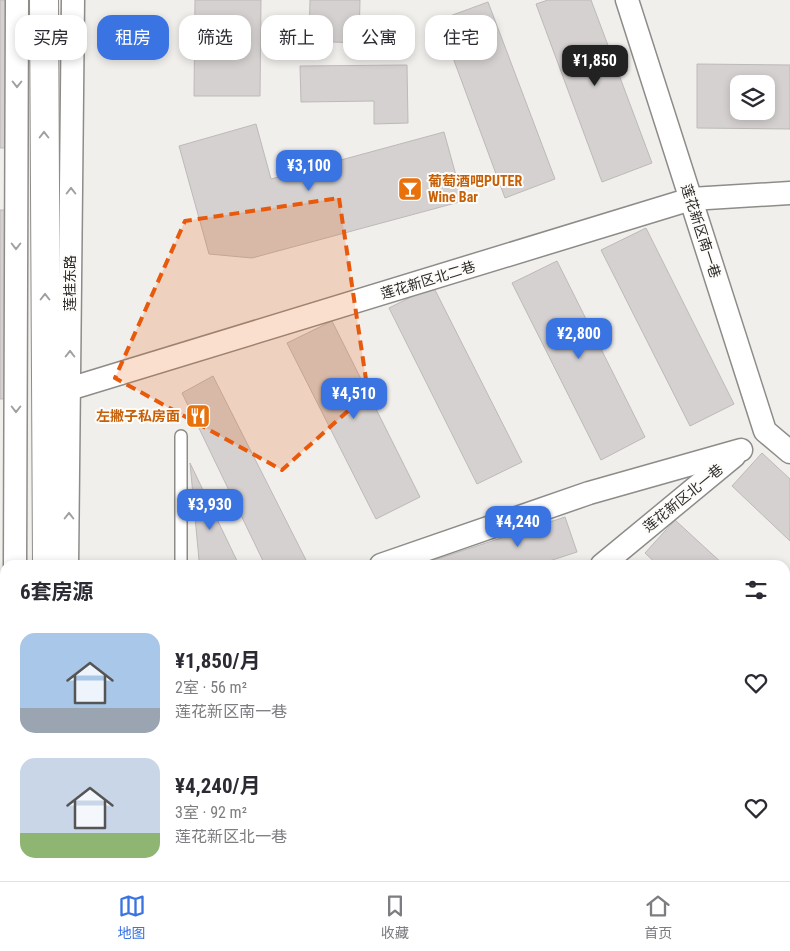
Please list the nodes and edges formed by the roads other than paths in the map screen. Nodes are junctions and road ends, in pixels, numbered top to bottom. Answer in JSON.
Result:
{"nodes":[{"id":1,"x":17,"y":0,"type":"edge"},
{"id":2,"x":44,"y":0,"type":"edge"},
{"id":3,"x":73,"y":0,"type":"edge"},
{"id":4,"x":627,"y":0,"type":"edge"},
{"id":5,"x":790,"y":193,"type":"edge"},
{"id":6,"x":691,"y":199,"type":"junction"},
{"id":7,"x":70,"y":389,"type":"junction"},
{"id":8,"x":765,"y":431,"type":"junction"},
{"id":9,"x":181,"y":436,"type":"dead end"},
{"id":10,"x":742,"y":450,"type":"junction"},
{"id":11,"x":790,"y":452,"type":"edge"},
{"id":12,"x":16,"y":560,"type":"edge"},
{"id":13,"x":54,"y":560,"type":"edge"},
{"id":14,"x":54,"y":560,"type":"edge"},
{"id":15,"x":181,"y":560,"type":"edge"},
{"id":16,"x":395,"y":560,"type":"edge"},
{"id":17,"x":608,"y":560,"type":"edge"}],
"edges":[{"from":1,"to":12,"type":"street","one_way":true},
{"from":13,"to":2,"type":"highway","one_way":true},
{"from":7,"to":3,"type":"street","name":"莲桂东路","one_way":true},
{"from":4,"to":6,"type":"street","name":"莲花新区南一巷"},
{"from":5,"to":6,"type":"street","name":"莲花新区北二巷"},
{"from":6,"to":7,"type":"street","name":"莲花新区北二巷"},
{"from":6,"to":8,"type":"street","name":"莲花新区南一巷"},
{"from":14,"to":7,"type":"street","name":"莲桂东路","one_way":true},
{"from":8,"to":10,"type":"street","name":"莲花新区北一巷"},
{"from":8,"to":11,"type":"street"},
{"from":9,"to":15,"type":"lane"},
{"from":10,"to":16,"type":"street"},
{"from":10,"to":17,"type":"street","name":"莲花新区北一巷"}]}
